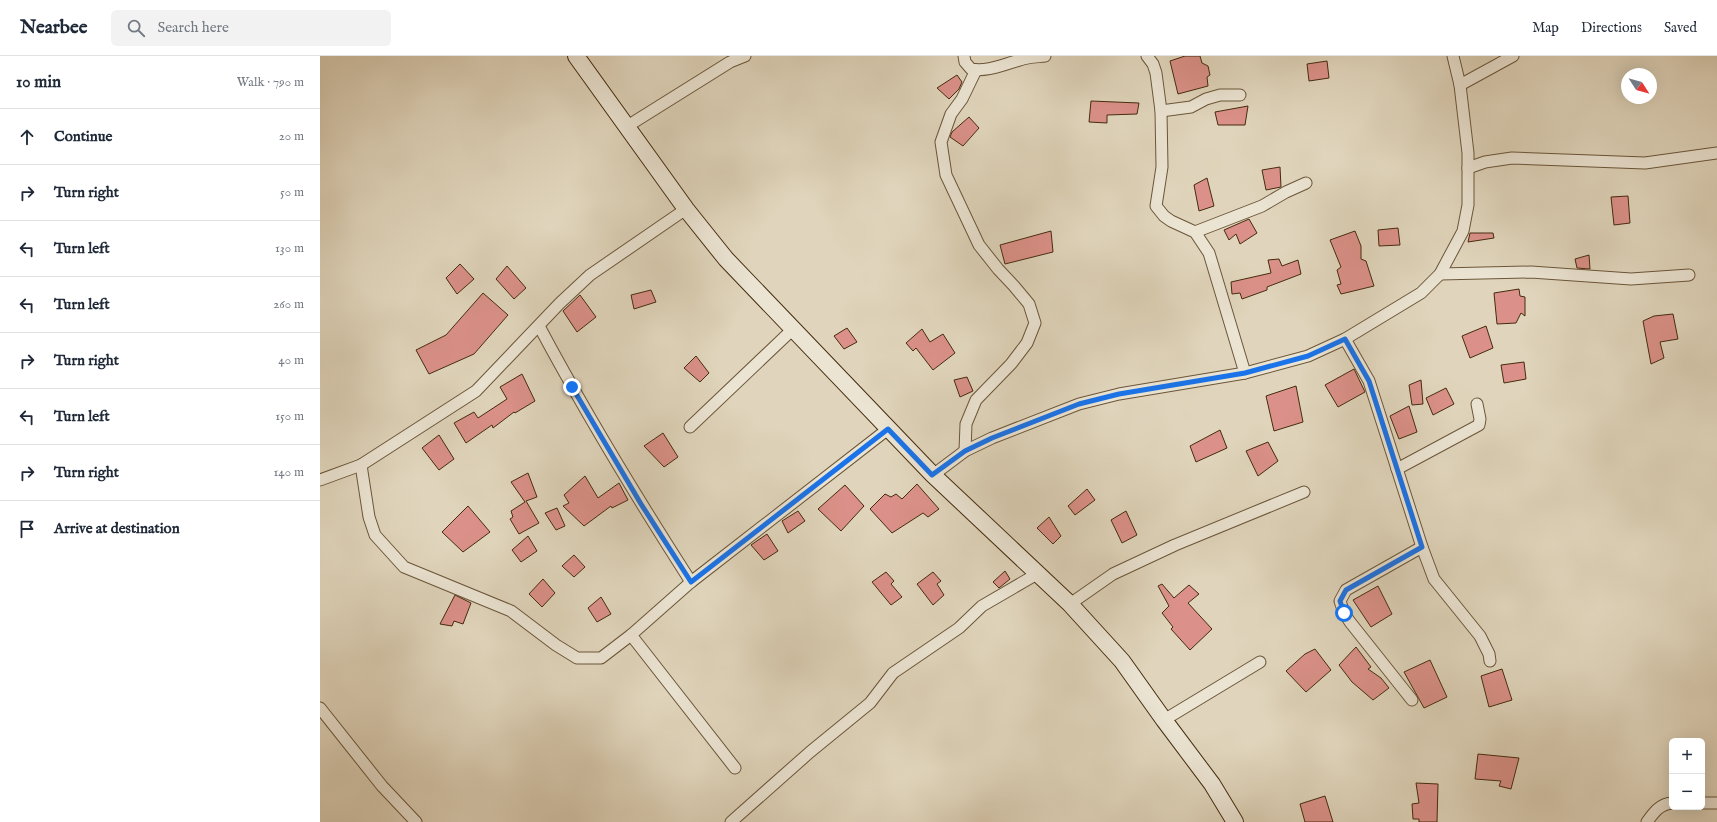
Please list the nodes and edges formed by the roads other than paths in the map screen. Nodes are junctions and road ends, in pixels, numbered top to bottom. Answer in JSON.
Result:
{"nodes":[{"id":1,"x":576,"y":56,"type":"edge"},
{"id":2,"x":745,"y":56,"type":"edge"},
{"id":3,"x":964,"y":56,"type":"edge"},
{"id":4,"x":1045,"y":56,"type":"edge"},
{"id":5,"x":1147,"y":56,"type":"edge"},
{"id":6,"x":1453,"y":56,"type":"edge"},
{"id":7,"x":1513,"y":56,"type":"edge"},
{"id":8,"x":976,"y":70,"type":"junction"},
{"id":9,"x":1460,"y":85,"type":"junction"},
{"id":10,"x":1240,"y":94,"type":"dead end"},
{"id":11,"x":1161,"y":111,"type":"junction"},
{"id":12,"x":626,"y":127,"type":"junction"},
{"id":13,"x":1717,"y":153,"type":"edge"},
{"id":14,"x":1468,"y":168,"type":"junction"},
{"id":15,"x":1306,"y":183,"type":"dead end"},
{"id":16,"x":686,"y":209,"type":"junction"},
{"id":17,"x":1195,"y":232,"type":"junction"},
{"id":18,"x":1440,"y":274,"type":"junction"},
{"id":19,"x":1689,"y":275,"type":"dead end"},
{"id":20,"x":538,"y":326,"type":"junction"},
{"id":21,"x":793,"y":329,"type":"junction"},
{"id":22,"x":1345,"y":339,"type":"junction"},
{"id":23,"x":1245,"y":373,"type":"junction"},
{"id":24,"x":1477,"y":404,"type":"dead end"},
{"id":25,"x":690,"y":427,"type":"dead end"},
{"id":26,"x":888,"y":429,"type":"junction"},
{"id":27,"x":965,"y":451,"type":"junction"},
{"id":28,"x":361,"y":465,"type":"junction"},
{"id":29,"x":1397,"y":469,"type":"junction"},
{"id":30,"x":932,"y":475,"type":"junction"},
{"id":31,"x":320,"y":480,"type":"edge"},
{"id":32,"x":1304,"y":492,"type":"dead end"},
{"id":33,"x":1422,"y":547,"type":"junction"},
{"id":34,"x":1037,"y":574,"type":"junction"},
{"id":35,"x":691,"y":582,"type":"junction"},
{"id":36,"x":1070,"y":604,"type":"junction"},
{"id":37,"x":631,"y":636,"type":"junction"},
{"id":38,"x":1490,"y":661,"type":"dead end"},
{"id":39,"x":1260,"y":662,"type":"dead end"},
{"id":40,"x":1412,"y":700,"type":"dead end"},
{"id":41,"x":320,"y":708,"type":"edge"},
{"id":42,"x":1164,"y":720,"type":"junction"},
{"id":43,"x":735,"y":768,"type":"dead end"},
{"id":44,"x":1669,"y":803,"type":"edge"},
{"id":45,"x":1705,"y":803,"type":"edge"},
{"id":46,"x":1717,"y":803,"type":"edge"},
{"id":47,"x":416,"y":822,"type":"edge"},
{"id":48,"x":731,"y":822,"type":"edge"},
{"id":49,"x":1235,"y":822,"type":"edge"},
{"id":50,"x":1647,"y":822,"type":"edge"}],
"edges":[{"from":1,"to":12,"type":"main road"},
{"from":2,"to":12,"type":"street"},
{"from":3,"to":8,"type":"street"},
{"from":4,"to":8,"type":"street"},
{"from":5,"to":11,"type":"street"},
{"from":6,"to":9,"type":"street"},
{"from":7,"to":9,"type":"street"},
{"from":8,"to":27,"type":"street"},
{"from":9,"to":14,"type":"street"},
{"from":10,"to":11,"type":"street"},
{"from":11,"to":17,"type":"street"},
{"from":12,"to":16,"type":"main road"},
{"from":13,"to":14,"type":"street"},
{"from":14,"to":18,"type":"street"},
{"from":15,"to":17,"type":"street"},
{"from":16,"to":20,"type":"street"},
{"from":16,"to":21,"type":"main road"},
{"from":17,"to":23,"type":"street"},
{"from":18,"to":19,"type":"street"},
{"from":18,"to":22,"type":"street"},
{"from":20,"to":28,"type":"street"},
{"from":20,"to":35,"type":"street"},
{"from":21,"to":25,"type":"street"},
{"from":21,"to":26,"type":"main road"},
{"from":22,"to":23,"type":"street"},
{"from":22,"to":29,"type":"street"},
{"from":23,"to":27,"type":"street"},
{"from":24,"to":29,"type":"street"},
{"from":26,"to":30,"type":"main road"},
{"from":26,"to":35,"type":"street"},
{"from":27,"to":30,"type":"street"},
{"from":28,"to":31,"type":"street"},
{"from":28,"to":37,"type":"street"},
{"from":29,"to":33,"type":"street"},
{"from":30,"to":34,"type":"main road"},
{"from":32,"to":36,"type":"street"},
{"from":33,"to":38,"type":"street"},
{"from":33,"to":40,"type":"street"},
{"from":34,"to":36,"type":"main road"},
{"from":34,"to":48,"type":"street"},
{"from":35,"to":37,"type":"street"},
{"from":36,"to":42,"type":"main road"},
{"from":37,"to":43,"type":"street"},
{"from":39,"to":42,"type":"street"},
{"from":41,"to":47,"type":"street"},
{"from":42,"to":49,"type":"main road"},
{"from":44,"to":50,"type":"street"},
{"from":45,"to":46,"type":"street"}]}
